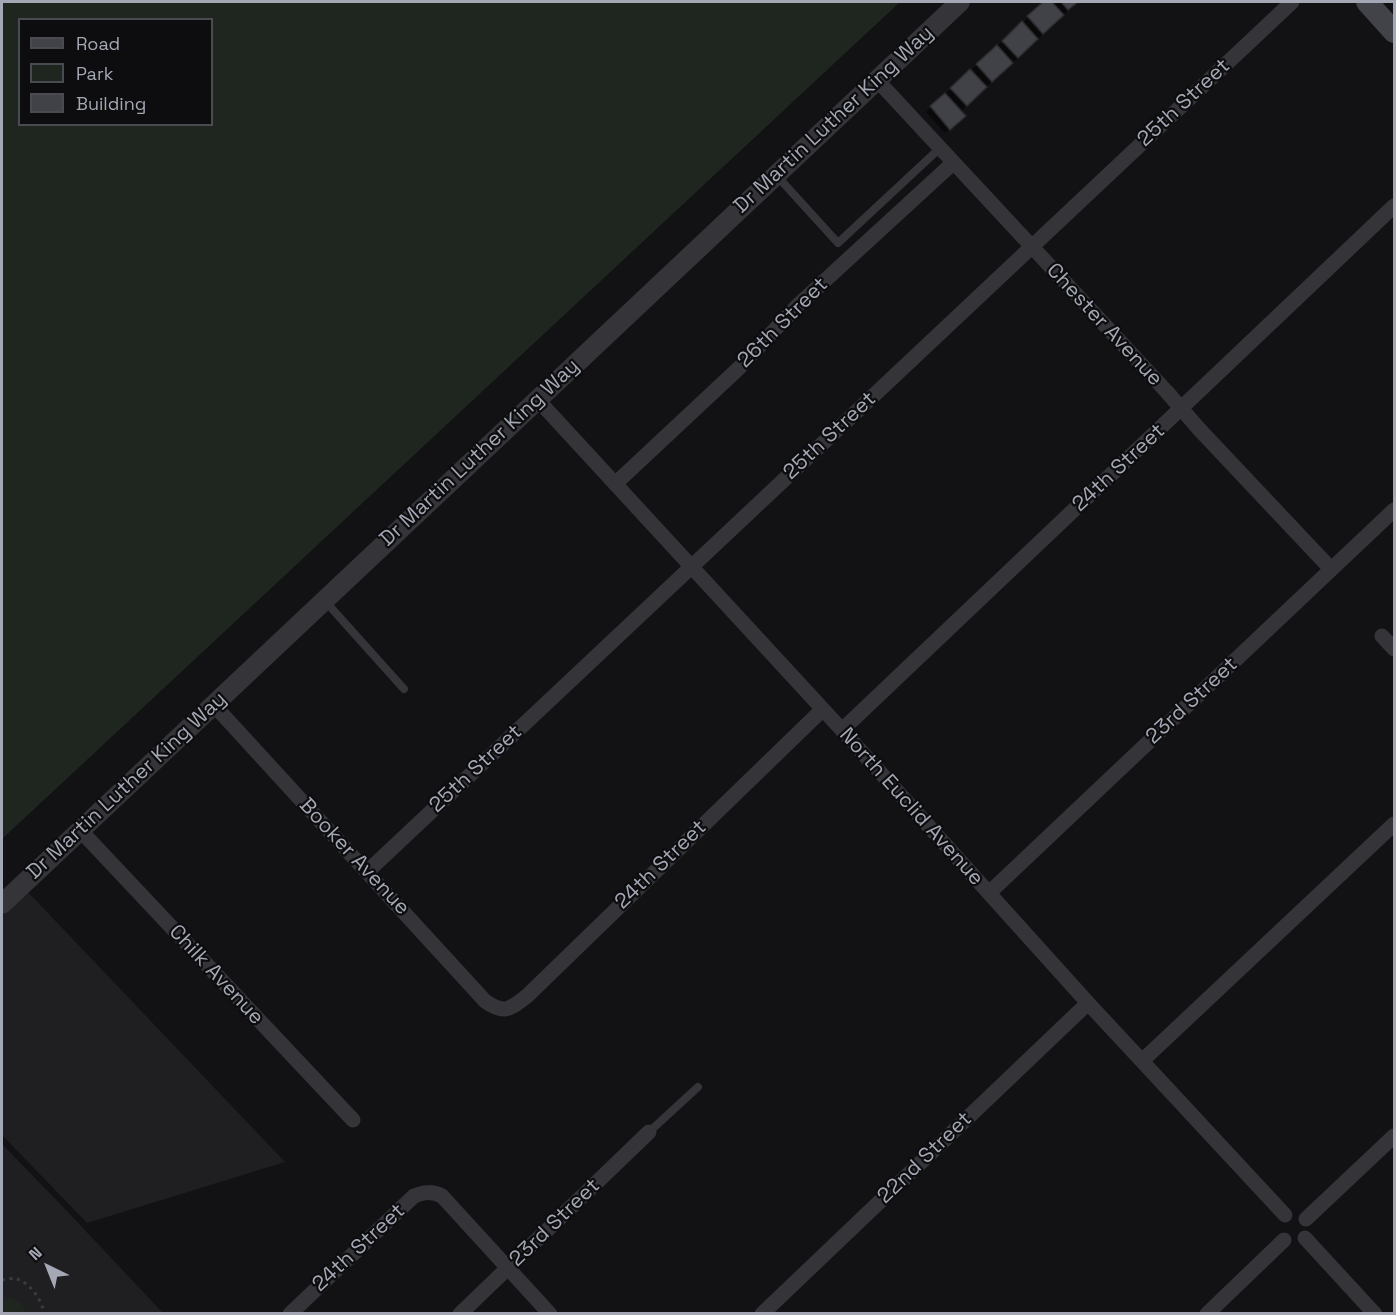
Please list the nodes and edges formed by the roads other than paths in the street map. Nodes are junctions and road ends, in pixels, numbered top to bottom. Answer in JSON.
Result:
{"nodes":[{"id":1,"x":960,"y":2,"type":"edge"},
{"id":2,"x":1292,"y":2,"type":"edge"},
{"id":3,"x":1367,"y":2,"type":"edge"},
{"id":4,"x":1395,"y":32,"type":"edge"},
{"id":5,"x":877,"y":80,"type":"junction"},
{"id":6,"x":940,"y":148,"type":"junction"},
{"id":7,"x":953,"y":163,"type":"junction"},
{"id":8,"x":776,"y":175,"type":"junction"},
{"id":9,"x":1395,"y":206,"type":"edge"},
{"id":10,"x":1031,"y":247,"type":"junction"},
{"id":11,"x":537,"y":399,"type":"junction"},
{"id":12,"x":1181,"y":409,"type":"junction"},
{"id":13,"x":615,"y":484,"type":"junction"},
{"id":14,"x":1395,"y":510,"type":"edge"},
{"id":15,"x":691,"y":567,"type":"junction"},
{"id":16,"x":1331,"y":569,"type":"junction"},
{"id":17,"x":324,"y":600,"type":"junction"},
{"id":18,"x":1382,"y":636,"type":"dead end"},
{"id":19,"x":1395,"y":649,"type":"edge"},
{"id":20,"x":404,"y":688,"type":"dead end"},
{"id":21,"x":213,"y":704,"type":"junction"},
{"id":22,"x":822,"y":710,"type":"junction"},
{"id":23,"x":842,"y":730,"type":"junction"},
{"id":24,"x":1395,"y":824,"type":"edge"},
{"id":25,"x":80,"y":830,"type":"junction"},
{"id":26,"x":368,"y":871,"type":"junction"},
{"id":27,"x":989,"y":893,"type":"junction"},
{"id":28,"x":2,"y":904,"type":"edge"},
{"id":29,"x":1088,"y":1003,"type":"junction"},
{"id":30,"x":495,"y":1008,"type":"joint"},
{"id":31,"x":1143,"y":1060,"type":"junction"},
{"id":32,"x":698,"y":1087,"type":"dead end"},
{"id":33,"x":353,"y":1120,"type":"dead end"},
{"id":34,"x":649,"y":1132,"type":"joint"},
{"id":35,"x":1395,"y":1136,"type":"edge"},
{"id":36,"x":1285,"y":1215,"type":"junction"},
{"id":37,"x":1306,"y":1219,"type":"junction"},
{"id":38,"x":1305,"y":1238,"type":"junction"},
{"id":39,"x":1284,"y":1240,"type":"junction"},
{"id":40,"x":508,"y":1268,"type":"junction"},
{"id":41,"x":290,"y":1314,"type":"edge"},
{"id":42,"x":460,"y":1314,"type":"edge"},
{"id":43,"x":550,"y":1314,"type":"edge"},
{"id":44,"x":762,"y":1314,"type":"edge"},
{"id":45,"x":1207,"y":1314,"type":"edge"},
{"id":46,"x":1375,"y":1314,"type":"edge"}],
"edges":[{"from":1,"to":5,"type":"street","name":"Dr Martin Luther King Way"},
{"from":2,"to":10,"type":"street","name":"25th Street"},
{"from":3,"to":4,"type":"main road"},
{"from":5,"to":6,"type":"street","name":"Chester Avenue"},
{"from":5,"to":8,"type":"street","name":"Dr Martin Luther King Way"},
{"from":6,"to":7,"type":"street","name":"Chester Avenue"},
{"from":6,"to":8,"type":"lane"},
{"from":7,"to":10,"type":"street","name":"Chester Avenue"},
{"from":7,"to":13,"type":"street","name":"26th Street"},
{"from":8,"to":11,"type":"street","name":"Dr Martin Luther King Way"},
{"from":9,"to":12,"type":"street","name":"24th Street"},
{"from":10,"to":12,"type":"street","name":"Chester Avenue"},
{"from":10,"to":15,"type":"street","name":"25th Street"},
{"from":11,"to":13,"type":"street","name":"North Euclid Avenue"},
{"from":11,"to":17,"type":"street","name":"Dr Martin Luther King Way"},
{"from":12,"to":16,"type":"street","name":"Chester Avenue"},
{"from":12,"to":23,"type":"street","name":"24th Street"},
{"from":13,"to":15,"type":"street","name":"North Euclid Avenue"},
{"from":14,"to":16,"type":"street","name":"23rd Street"},
{"from":15,"to":22,"type":"street","name":"North Euclid Avenue"},
{"from":15,"to":26,"type":"street","name":"25th Street"},
{"from":16,"to":27,"type":"street","name":"23rd Street"},
{"from":17,"to":20,"type":"lane"},
{"from":17,"to":21,"type":"street","name":"Dr Martin Luther King Way"},
{"from":18,"to":19,"type":"street"},
{"from":21,"to":25,"type":"street","name":"Dr Martin Luther King Way"},
{"from":21,"to":26,"type":"street","name":"Booker Avenue"},
{"from":22,"to":23,"type":"street","name":"North Euclid Avenue"},
{"from":22,"to":30,"type":"street","name":"24th Street"},
{"from":23,"to":27,"type":"street","name":"North Euclid Avenue"},
{"from":24,"to":31,"type":"street"},
{"from":25,"to":28,"type":"street","name":"Dr Martin Luther King Way"},
{"from":25,"to":33,"type":"street","name":"Chilk Avenue"},
{"from":26,"to":30,"type":"street","name":"Booker Avenue"},
{"from":27,"to":29,"type":"street","name":"North Euclid Avenue"},
{"from":29,"to":31,"type":"street","name":"North Euclid Avenue"},
{"from":29,"to":44,"type":"street","name":"22nd Street"},
{"from":31,"to":36,"type":"street","name":"North Euclid Avenue"},
{"from":32,"to":34,"type":"lane"},
{"from":34,"to":40,"type":"street","name":"23rd Street"},
{"from":35,"to":37,"type":"street"},
{"from":36,"to":37,"type":"street"},
{"from":36,"to":39,"type":"street"},
{"from":37,"to":38,"type":"street"},
{"from":38,"to":39,"type":"street"},
{"from":38,"to":46,"type":"street"},
{"from":39,"to":45,"type":"street"},
{"from":40,"to":41,"type":"street","name":"24th Street"},
{"from":40,"to":42,"type":"street","name":"23rd Street"},
{"from":40,"to":43,"type":"street"}]}
